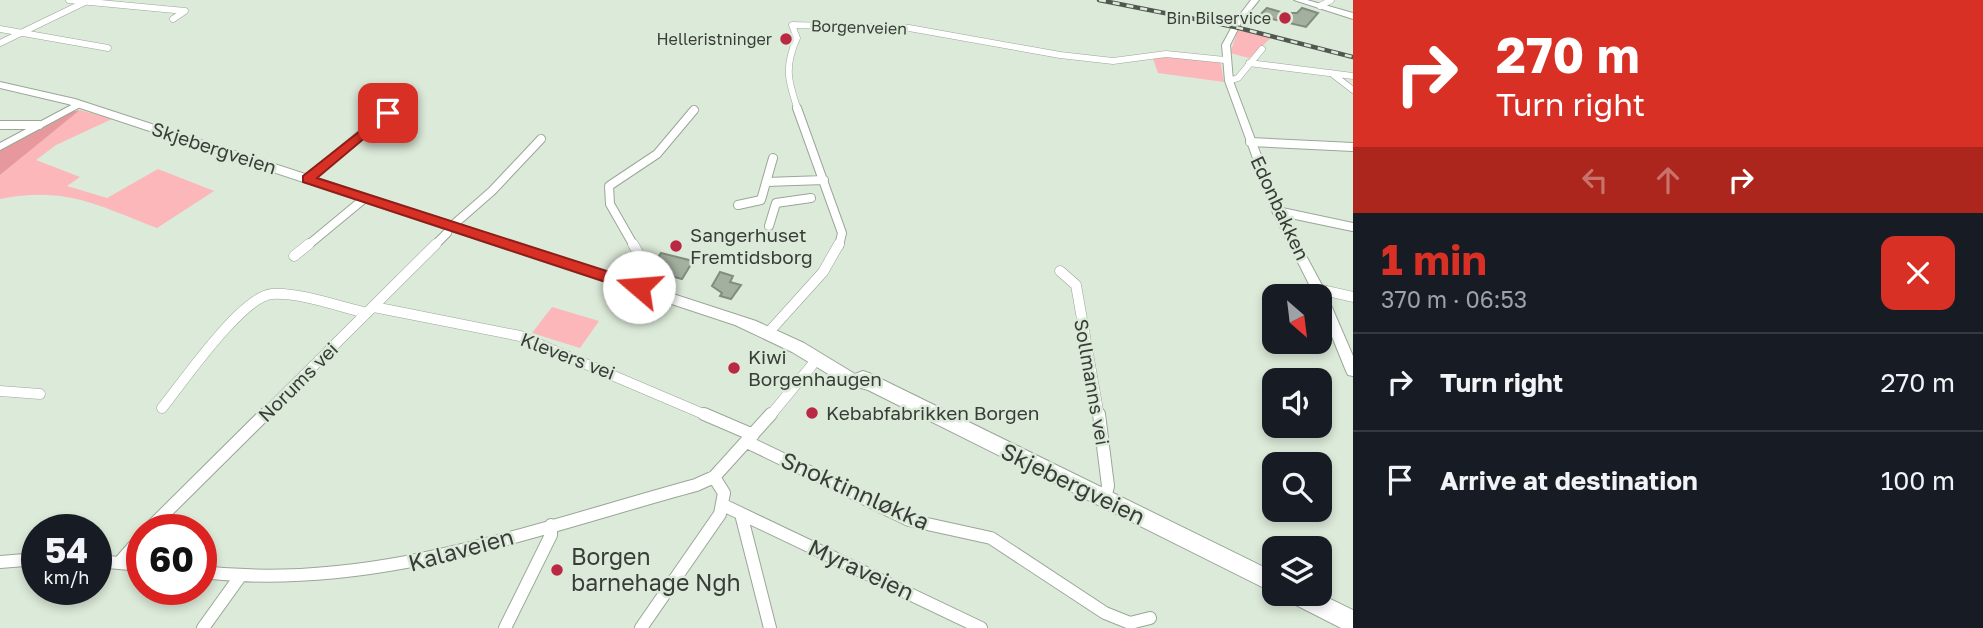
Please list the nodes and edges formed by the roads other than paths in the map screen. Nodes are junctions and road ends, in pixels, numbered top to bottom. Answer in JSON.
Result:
{"nodes":[{"id":1,"x":69,"y":0,"type":"edge"},
{"id":2,"x":1255,"y":0,"type":"edge"},
{"id":3,"x":1298,"y":0,"type":"edge"},
{"id":4,"x":1331,"y":0,"type":"edge"},
{"id":5,"x":85,"y":2,"type":"junction"},
{"id":6,"x":1320,"y":6,"type":"junction"},
{"id":7,"x":1353,"y":16,"type":"edge"},
{"id":8,"x":173,"y":19,"type":"dead end"},
{"id":9,"x":0,"y":29,"type":"edge"},
{"id":10,"x":23,"y":32,"type":"junction"},
{"id":11,"x":0,"y":43,"type":"edge"},
{"id":12,"x":108,"y":48,"type":"dead end"},
{"id":13,"x":1262,"y":49,"type":"dead end"},
{"id":14,"x":1225,"y":60,"type":"junction"},
{"id":15,"x":1249,"y":63,"type":"junction"},
{"id":16,"x":1331,"y":73,"type":"junction"},
{"id":17,"x":1353,"y":76,"type":"edge"},
{"id":18,"x":1229,"y":81,"type":"junction"},
{"id":19,"x":0,"y":86,"type":"edge"},
{"id":20,"x":1353,"y":90,"type":"edge"},
{"id":21,"x":79,"y":104,"type":"junction"},
{"id":22,"x":398,"y":104,"type":"dead end"},
{"id":23,"x":694,"y":110,"type":"dead end"},
{"id":24,"x":0,"y":125,"type":"edge"},
{"id":25,"x":39,"y":125,"type":"junction"},
{"id":26,"x":541,"y":139,"type":"dead end"},
{"id":27,"x":1250,"y":142,"type":"junction"},
{"id":28,"x":0,"y":147,"type":"edge"},
{"id":29,"x":1353,"y":148,"type":"edge"},
{"id":30,"x":773,"y":158,"type":"dead end"},
{"id":31,"x":307,"y":179,"type":"junction"},
{"id":32,"x":824,"y":180,"type":"junction"},
{"id":33,"x":766,"y":182,"type":"junction"},
{"id":34,"x":365,"y":198,"type":"junction"},
{"id":35,"x":811,"y":198,"type":"dead end"},
{"id":36,"x":738,"y":205,"type":"dead end"},
{"id":37,"x":1277,"y":211,"type":"junction"},
{"id":38,"x":769,"y":226,"type":"dead end"},
{"id":39,"x":1353,"y":227,"type":"edge"},
{"id":40,"x":450,"y":230,"type":"junction"},
{"id":41,"x":294,"y":256,"type":"dead end"},
{"id":42,"x":1060,"y":271,"type":"dead end"},
{"id":43,"x":1315,"y":284,"type":"edge"},
{"id":44,"x":639,"y":287,"type":"junction"},
{"id":45,"x":1332,"y":292,"type":"edge"},
{"id":46,"x":1353,"y":297,"type":"edge"},
{"id":47,"x":370,"y":310,"type":"junction"},
{"id":48,"x":1332,"y":322,"type":"edge"},
{"id":49,"x":768,"y":333,"type":"junction"},
{"id":50,"x":818,"y":359,"type":"junction"},
{"id":51,"x":1353,"y":371,"type":"edge"},
{"id":52,"x":0,"y":391,"type":"edge"},
{"id":53,"x":40,"y":394,"type":"dead end"},
{"id":54,"x":162,"y":408,"type":"dead end"},
{"id":55,"x":750,"y":438,"type":"junction"},
{"id":56,"x":714,"y":477,"type":"junction"},
{"id":57,"x":1105,"y":499,"type":"junction"},
{"id":58,"x":723,"y":505,"type":"junction"},
{"id":59,"x":164,"y":514,"type":"edge"},
{"id":60,"x":741,"y":514,"type":"junction"},
{"id":61,"x":551,"y":525,"type":"junction"},
{"id":62,"x":126,"y":555,"type":"edge"},
{"id":63,"x":21,"y":560,"type":"edge"},
{"id":64,"x":0,"y":562,"type":"edge"},
{"id":65,"x":112,"y":562,"type":"edge"},
{"id":66,"x":119,"y":563,"type":"junction"},
{"id":67,"x":126,"y":564,"type":"edge"},
{"id":68,"x":217,"y":575,"type":"edge"},
{"id":69,"x":1262,"y":577,"type":"edge"},
{"id":70,"x":239,"y":578,"type":"junction"},
{"id":71,"x":1320,"y":606,"type":"edge"},
{"id":72,"x":1150,"y":618,"type":"dead end"},
{"id":73,"x":1353,"y":622,"type":"edge"},
{"id":74,"x":203,"y":628,"type":"edge"},
{"id":75,"x":505,"y":628,"type":"edge"},
{"id":76,"x":641,"y":628,"type":"edge"},
{"id":77,"x":771,"y":628,"type":"edge"},
{"id":78,"x":981,"y":628,"type":"edge"}],
"edges":[{"from":1,"to":5,"type":"street"},
{"from":2,"to":14,"type":"street"},
{"from":3,"to":6,"type":"main road"},
{"from":4,"to":6,"type":"street"},
{"from":5,"to":8,"type":"street"},
{"from":5,"to":10,"type":"street"},
{"from":6,"to":7,"type":"main road"},
{"from":9,"to":10,"type":"street"},
{"from":10,"to":11,"type":"street"},
{"from":10,"to":12,"type":"street"},
{"from":13,"to":15,"type":"street"},
{"from":14,"to":18,"type":"street","name":"Edonbakken"},
{"from":14,"to":32,"type":"street","name":"Borgenveien"},
{"from":15,"to":16,"type":"street"},
{"from":15,"to":18,"type":"street"},
{"from":16,"to":17,"type":"street"},
{"from":16,"to":20,"type":"street"},
{"from":18,"to":27,"type":"street","name":"Edonbakken"},
{"from":19,"to":21,"type":"main road","name":"Skjebergveien"},
{"from":21,"to":25,"type":"street"},
{"from":21,"to":31,"type":"main road","name":"Skjebergveien"},
{"from":22,"to":31,"type":"street"},
{"from":23,"to":44,"type":"street"},
{"from":24,"to":25,"type":"street"},
{"from":25,"to":28,"type":"street"},
{"from":26,"to":40,"type":"street","name":"Norums vei"},
{"from":27,"to":29,"type":"street"},
{"from":27,"to":37,"type":"street","name":"Edonbakken"},
{"from":30,"to":33,"type":"street"},
{"from":31,"to":34,"type":"main road","name":"Skjebergveien"},
{"from":32,"to":33,"type":"street"},
{"from":32,"to":49,"type":"street","name":"Borgenveien"},
{"from":33,"to":36,"type":"street"},
{"from":34,"to":40,"type":"main road","name":"Skjebergveien"},
{"from":34,"to":41,"type":"street"},
{"from":35,"to":38,"type":"street"},
{"from":37,"to":39,"type":"street"},
{"from":37,"to":43,"type":"street","name":"Edonbakken"},
{"from":40,"to":44,"type":"main road","name":"Skjebergveien"},
{"from":40,"to":47,"type":"street","name":"Norums vei"},
{"from":42,"to":57,"type":"street","name":"Sollmanns vei"},
{"from":44,"to":49,"type":"main road","name":"Skjebergveien"},
{"from":45,"to":46,"type":"street"},
{"from":47,"to":54,"type":"street","name":"Klevers vei"},
{"from":47,"to":55,"type":"street","name":"Klevers vei"},
{"from":47,"to":59,"type":"street","name":"Norums vei"},
{"from":48,"to":51,"type":"street","name":"Edonbakken"},
{"from":49,"to":50,"type":"main road","name":"Skjebergveien"},
{"from":50,"to":55,"type":"street"},
{"from":50,"to":57,"type":"main road","name":"Skjebergveien"},
{"from":52,"to":53,"type":"street"},
{"from":55,"to":56,"type":"street"},
{"from":55,"to":72,"type":"street","name":"Snoktinnløkka"},
{"from":56,"to":58,"type":"street"},
{"from":56,"to":61,"type":"street","name":"Kalaveien"},
{"from":57,"to":69,"type":"main road","name":"Skjebergveien"},
{"from":58,"to":60,"type":"street","name":"Myraveien"},
{"from":58,"to":76,"type":"street"},
{"from":60,"to":77,"type":"street"},
{"from":60,"to":78,"type":"street","name":"Myraveien"},
{"from":61,"to":70,"type":"street","name":"Kalaveien"},
{"from":61,"to":75,"type":"street"},
{"from":62,"to":66,"type":"street"},
{"from":63,"to":64,"type":"street"},
{"from":65,"to":66,"type":"street"},
{"from":66,"to":67,"type":"street"},
{"from":68,"to":70,"type":"street","name":"Kalaveien"},
{"from":70,"to":74,"type":"street"},
{"from":71,"to":73,"type":"main road"}]}
